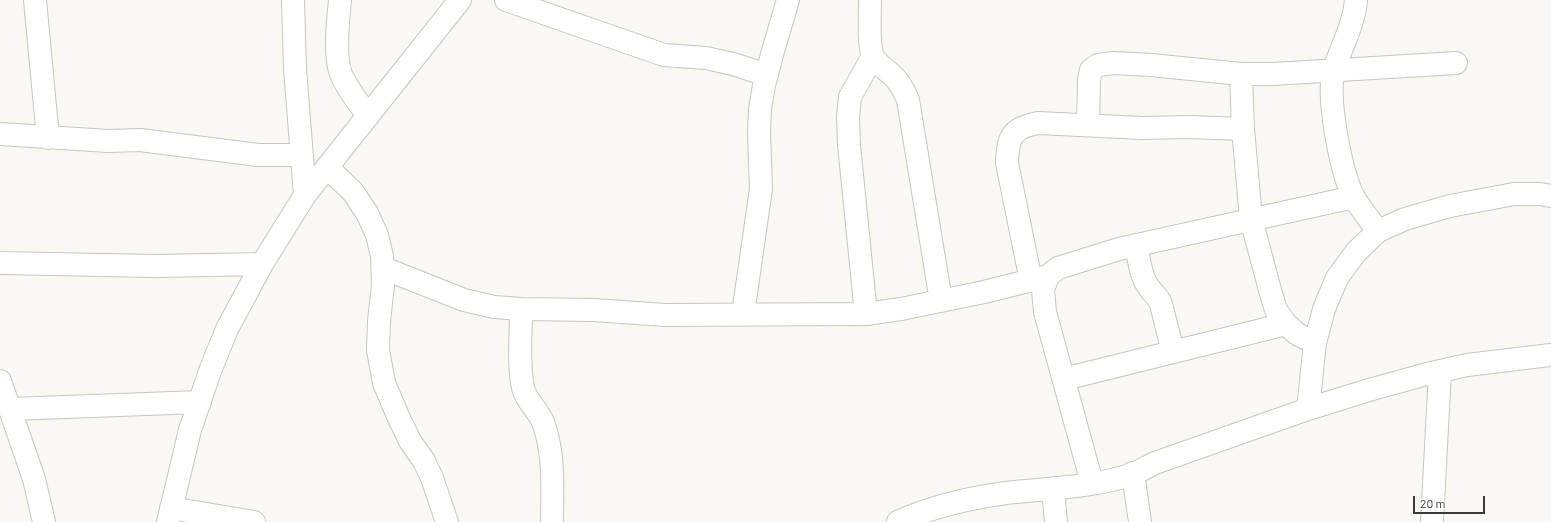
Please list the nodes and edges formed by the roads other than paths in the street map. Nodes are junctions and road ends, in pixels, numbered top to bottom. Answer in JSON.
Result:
{"nodes":[{"id":1,"x":35,"y":0,"type":"edge"},
{"id":2,"x":293,"y":0,"type":"edge"},
{"id":3,"x":340,"y":0,"type":"edge"},
{"id":4,"x":460,"y":0,"type":"edge"},
{"id":5,"x":506,"y":0,"type":"edge"},
{"id":6,"x":788,"y":0,"type":"edge"},
{"id":7,"x":870,"y":0,"type":"edge"},
{"id":8,"x":1356,"y":0,"type":"edge"},
{"id":9,"x":873,"y":56,"type":"junction"},
{"id":10,"x":1456,"y":63,"type":"dead end"},
{"id":11,"x":1334,"y":71,"type":"junction"},
{"id":12,"x":1241,"y":74,"type":"junction"},
{"id":13,"x":767,"y":75,"type":"junction"},
{"id":14,"x":368,"y":116,"type":"junction"},
{"id":15,"x":1088,"y":125,"type":"junction"},
{"id":16,"x":1243,"y":129,"type":"junction"},
{"id":17,"x":0,"y":134,"type":"edge"},
{"id":18,"x":48,"y":138,"type":"junction"},
{"id":19,"x":302,"y":155,"type":"junction"},
{"id":20,"x":327,"y":167,"type":"junction"},
{"id":21,"x":305,"y":195,"type":"junction"},
{"id":22,"x":1551,"y":196,"type":"edge"},
{"id":23,"x":1354,"y":197,"type":"junction"},
{"id":24,"x":1251,"y":219,"type":"junction"},
{"id":25,"x":1378,"y":231,"type":"junction"},
{"id":26,"x":1136,"y":245,"type":"junction"},
{"id":27,"x":0,"y":263,"type":"edge"},
{"id":28,"x":262,"y":264,"type":"junction"},
{"id":29,"x":383,"y":268,"type":"junction"},
{"id":30,"x":1039,"y":278,"type":"junction"},
{"id":31,"x":941,"y":301,"type":"junction"},
{"id":32,"x":522,"y":309,"type":"junction"},
{"id":33,"x":743,"y":314,"type":"junction"},
{"id":34,"x":866,"y":314,"type":"junction"},
{"id":35,"x":1286,"y":324,"type":"junction"},
{"id":36,"x":1315,"y":343,"type":"junction"},
{"id":37,"x":1173,"y":352,"type":"junction"},
{"id":38,"x":1551,"y":355,"type":"edge"},
{"id":39,"x":1440,"y":371,"type":"junction"},
{"id":40,"x":1064,"y":379,"type":"junction"},
{"id":41,"x":0,"y":381,"type":"edge"},
{"id":42,"x":200,"y":402,"type":"junction"},
{"id":43,"x":10,"y":409,"type":"junction"},
{"id":44,"x":1308,"y":409,"type":"junction"},
{"id":45,"x":1133,"y":474,"type":"junction"},
{"id":46,"x":1092,"y":483,"type":"junction"},
{"id":47,"x":1053,"y":488,"type":"junction"},
{"id":48,"x":169,"y":515,"type":"edge"},
{"id":49,"x":44,"y":522,"type":"edge"},
{"id":50,"x":254,"y":522,"type":"edge"},
{"id":51,"x":447,"y":522,"type":"edge"},
{"id":52,"x":552,"y":522,"type":"edge"},
{"id":53,"x":898,"y":522,"type":"edge"},
{"id":54,"x":1056,"y":522,"type":"edge"},
{"id":55,"x":1140,"y":522,"type":"edge"},
{"id":56,"x":1432,"y":522,"type":"edge"}],
"edges":[{"from":1,"to":18,"type":"street"},
{"from":2,"to":19,"type":"street"},
{"from":3,"to":14,"type":"street"},
{"from":4,"to":14,"type":"street"},
{"from":5,"to":13,"type":"street"},
{"from":6,"to":13,"type":"street"},
{"from":7,"to":9,"type":"street"},
{"from":8,"to":11,"type":"street"},
{"from":9,"to":31,"type":"street"},
{"from":9,"to":34,"type":"street"},
{"from":10,"to":11,"type":"street"},
{"from":11,"to":12,"type":"street"},
{"from":11,"to":23,"type":"street"},
{"from":12,"to":15,"type":"street"},
{"from":12,"to":16,"type":"street"},
{"from":13,"to":33,"type":"street"},
{"from":14,"to":20,"type":"street"},
{"from":15,"to":16,"type":"street"},
{"from":15,"to":30,"type":"street"},
{"from":16,"to":24,"type":"street"},
{"from":17,"to":18,"type":"street"},
{"from":18,"to":19,"type":"street"},
{"from":19,"to":21,"type":"street"},
{"from":20,"to":21,"type":"street"},
{"from":20,"to":29,"type":"street"},
{"from":21,"to":28,"type":"street"},
{"from":22,"to":25,"type":"street"},
{"from":23,"to":24,"type":"street"},
{"from":23,"to":25,"type":"street"},
{"from":24,"to":26,"type":"street"},
{"from":24,"to":35,"type":"street"},
{"from":25,"to":36,"type":"street"},
{"from":26,"to":30,"type":"street"},
{"from":26,"to":37,"type":"street"},
{"from":27,"to":28,"type":"street"},
{"from":28,"to":42,"type":"street"},
{"from":29,"to":32,"type":"street"},
{"from":29,"to":51,"type":"street"},
{"from":30,"to":31,"type":"street"},
{"from":30,"to":40,"type":"street"},
{"from":31,"to":34,"type":"street"},
{"from":32,"to":33,"type":"street"},
{"from":32,"to":52,"type":"street"},
{"from":33,"to":34,"type":"street"},
{"from":35,"to":36,"type":"street"},
{"from":35,"to":37,"type":"street"},
{"from":36,"to":44,"type":"street"},
{"from":37,"to":40,"type":"street"},
{"from":38,"to":39,"type":"street"},
{"from":39,"to":44,"type":"street"},
{"from":39,"to":56,"type":"street"},
{"from":40,"to":46,"type":"street"},
{"from":41,"to":43,"type":"street"},
{"from":42,"to":43,"type":"street"},
{"from":42,"to":48,"type":"street"},
{"from":43,"to":49,"type":"street"},
{"from":44,"to":45,"type":"street"},
{"from":45,"to":46,"type":"street"},
{"from":45,"to":55,"type":"street"},
{"from":46,"to":47,"type":"street"},
{"from":47,"to":53,"type":"street"},
{"from":47,"to":54,"type":"street"},
{"from":48,"to":50,"type":"street"}]}
